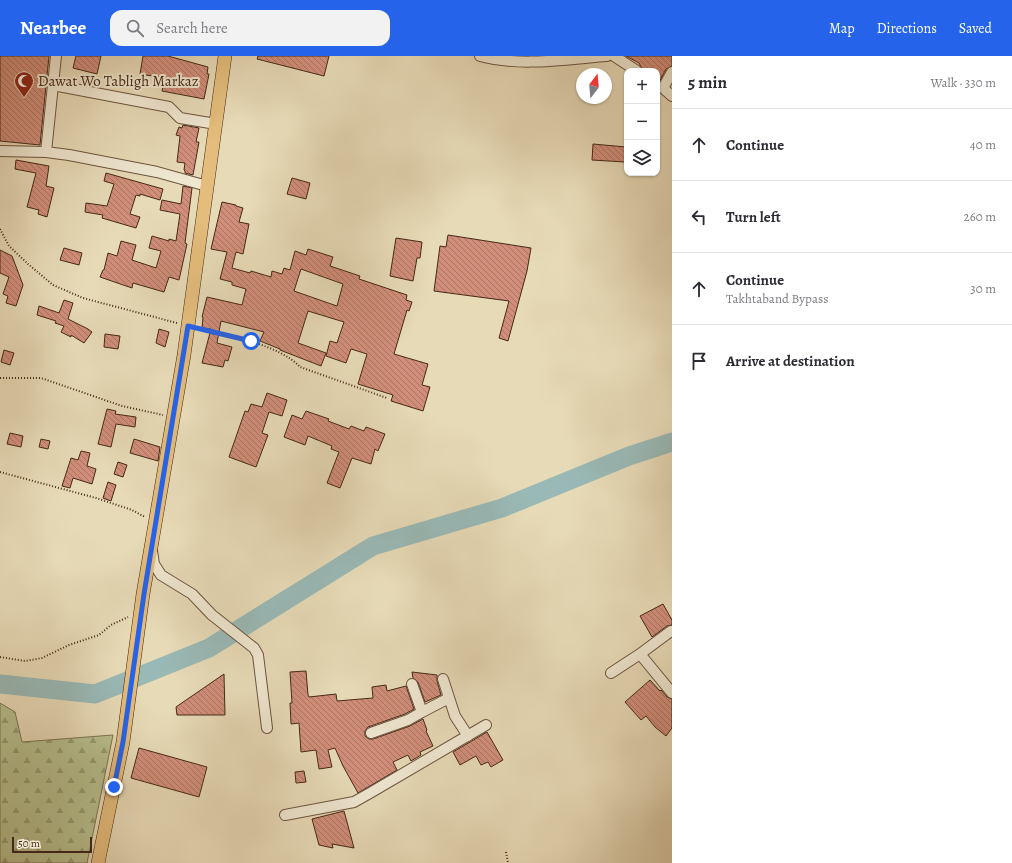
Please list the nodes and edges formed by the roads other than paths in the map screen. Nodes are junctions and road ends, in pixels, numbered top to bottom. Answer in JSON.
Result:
{"nodes":[{"id":1,"x":56,"y":56,"type":"edge"},
{"id":2,"x":225,"y":56,"type":"edge"},
{"id":3,"x":480,"y":56,"type":"edge"},
{"id":4,"x":607,"y":56,"type":"edge"},
{"id":5,"x":614,"y":56,"type":"edge"},
{"id":6,"x":632,"y":68,"type":"edge"},
{"id":7,"x":672,"y":72,"type":"edge"},
{"id":8,"x":53,"y":85,"type":"junction"},
{"id":9,"x":660,"y":86,"type":"edge"},
{"id":10,"x":672,"y":96,"type":"edge"},
{"id":11,"x":216,"y":124,"type":"junction"},
{"id":12,"x":0,"y":151,"type":"edge"},
{"id":13,"x":46,"y":152,"type":"junction"},
{"id":14,"x":207,"y":186,"type":"junction"},
{"id":15,"x":151,"y":548,"type":"junction"},
{"id":16,"x":671,"y":631,"type":"dead end"},
{"id":17,"x":640,"y":654,"type":"junction"},
{"id":18,"x":611,"y":673,"type":"dead end"},
{"id":19,"x":443,"y":679,"type":"dead end"},
{"id":20,"x":412,"y":684,"type":"dead end"},
{"id":21,"x":672,"y":694,"type":"edge"},
{"id":22,"x":449,"y":698,"type":"junction"},
{"id":23,"x":422,"y":712,"type":"junction"},
{"id":24,"x":486,"y":726,"type":"dead end"},
{"id":25,"x":267,"y":728,"type":"dead end"},
{"id":26,"x":372,"y":733,"type":"dead end"},
{"id":27,"x":468,"y":736,"type":"junction"},
{"id":28,"x":285,"y":815,"type":"dead end"},
{"id":29,"x":98,"y":863,"type":"edge"}],
"edges":[{"from":1,"to":8,"type":"street"},
{"from":2,"to":11,"type":"main road"},
{"from":3,"to":4,"type":"street"},
{"from":5,"to":6,"type":"street"},
{"from":7,"to":9,"type":"street"},
{"from":8,"to":11,"type":"street"},
{"from":8,"to":13,"type":"street"},
{"from":9,"to":10,"type":"street"},
{"from":11,"to":14,"type":"main road"},
{"from":12,"to":13,"type":"street"},
{"from":13,"to":14,"type":"street"},
{"from":14,"to":15,"type":"main road"},
{"from":15,"to":25,"type":"street"},
{"from":15,"to":29,"type":"main road"},
{"from":16,"to":17,"type":"street"},
{"from":17,"to":18,"type":"street"},
{"from":17,"to":21,"type":"street"},
{"from":19,"to":22,"type":"street"},
{"from":20,"to":23,"type":"street"},
{"from":22,"to":23,"type":"street"},
{"from":22,"to":27,"type":"street"},
{"from":23,"to":26,"type":"street"},
{"from":24,"to":27,"type":"street"},
{"from":27,"to":28,"type":"street"}]}
